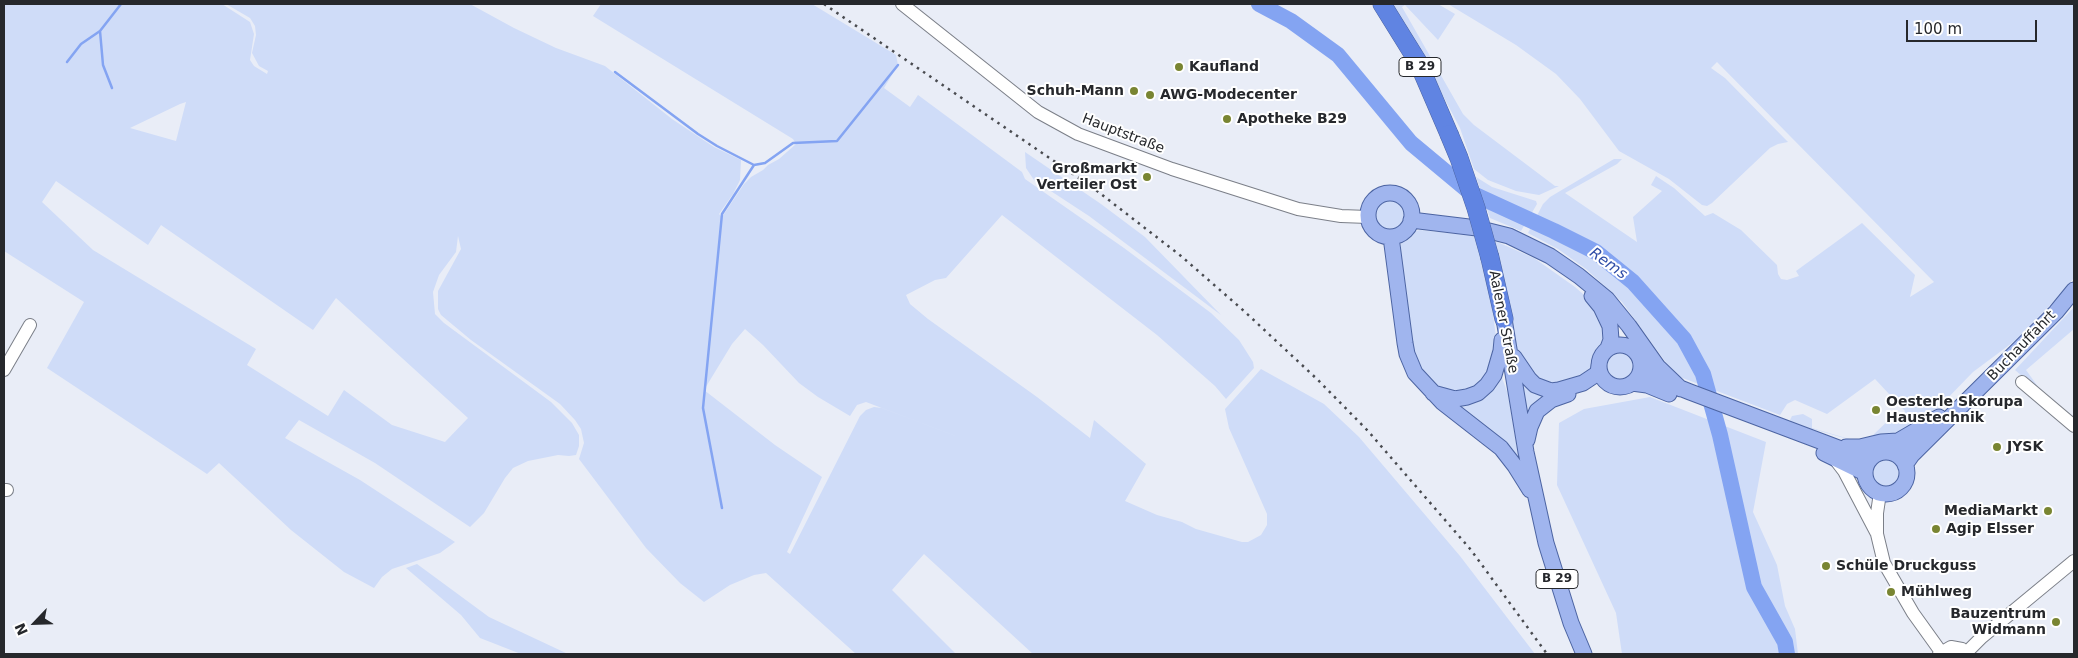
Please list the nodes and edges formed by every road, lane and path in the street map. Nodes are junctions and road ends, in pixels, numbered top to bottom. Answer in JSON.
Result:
{"nodes":[{"id":1,"x":902,"y":4,"type":"edge"},
{"id":2,"x":1382,"y":4,"type":"edge"},
{"id":3,"x":1368,"y":217,"type":"junction"},
{"id":4,"x":1411,"y":220,"type":"junction"},
{"id":5,"x":1486,"y":230,"type":"junction"},
{"id":6,"x":1391,"y":237,"type":"junction"},
{"id":7,"x":2074,"y":290,"type":"edge"},
{"id":8,"x":1598,"y":292,"type":"junction"},
{"id":9,"x":1504,"y":319,"type":"junction"},
{"id":10,"x":30,"y":325,"type":"dead end"},
{"id":11,"x":1508,"y":343,"type":"junction"},
{"id":12,"x":1608,"y":348,"type":"junction"},
{"id":13,"x":1631,"y":348,"type":"junction"},
{"id":14,"x":1641,"y":364,"type":"junction"},
{"id":15,"x":1599,"y":365,"type":"junction"},
{"id":16,"x":4,"y":370,"type":"edge"},
{"id":17,"x":1993,"y":372,"type":"junction"},
{"id":18,"x":2022,"y":382,"type":"dead end"},
{"id":19,"x":1632,"y":384,"type":"junction"},
{"id":20,"x":1612,"y":385,"type":"junction"},
{"id":21,"x":1431,"y":392,"type":"junction"},
{"id":22,"x":1686,"y":394,"type":"junction"},
{"id":23,"x":1939,"y":417,"type":"junction"},
{"id":24,"x":2074,"y":426,"type":"edge"},
{"id":25,"x":1833,"y":451,"type":"junction"},
{"id":26,"x":1526,"y":452,"type":"junction"},
{"id":27,"x":1873,"y":456,"type":"junction"},
{"id":28,"x":1901,"y":460,"type":"junction"},
{"id":29,"x":1865,"y":473,"type":"junction"},
{"id":30,"x":1880,"y":493,"type":"junction"},
{"id":31,"x":1537,"y":502,"type":"junction"},
{"id":32,"x":1877,"y":534,"type":"junction"},
{"id":33,"x":2074,"y":561,"type":"edge"},
{"id":34,"x":1940,"y":653,"type":"edge"},
{"id":35,"x":1584,"y":654,"type":"edge"},
{"id":36,"x":1967,"y":654,"type":"edge"}],
"edges":[{"from":1,"to":3,"type":"street","name":"Hauptstraße"},
{"from":2,"to":9,"type":"highway","name":"Aalener Straße","number":"B 29","bridge":true},
{"from":3,"to":4,"type":"main road"},
{"from":3,"to":6,"type":"main road"},
{"from":4,"to":5,"type":"main road"},
{"from":4,"to":6,"type":"main road"},
{"from":5,"to":8,"type":"main road"},
{"from":5,"to":12,"type":"main road"},
{"from":6,"to":21,"type":"main road"},
{"from":7,"to":17,"type":"main road","name":"Buchauffahrt"},
{"from":8,"to":13,"type":"main road"},
{"from":8,"to":22,"type":"main road"},
{"from":9,"to":11,"type":"main road","name":"Aalener Straße","number":"B 29"},
{"from":9,"to":21,"type":"main road"},
{"from":10,"to":16,"type":"street"},
{"from":11,"to":15,"type":"main road"},
{"from":11,"to":26,"type":"main road","name":"Aalener Straße","number":"B 29"},
{"from":12,"to":13,"type":"main road"},
{"from":12,"to":15,"type":"main road"},
{"from":13,"to":14,"type":"main road"},
{"from":14,"to":19,"type":"main road"},
{"from":14,"to":22,"type":"main road"},
{"from":15,"to":20,"type":"main road"},
{"from":17,"to":23,"type":"main road"},
{"from":17,"to":28,"type":"main road","name":"Buchauffahrt"},
{"from":18,"to":24,"type":"street"},
{"from":19,"to":20,"type":"main road"},
{"from":19,"to":22,"type":"main road"},
{"from":20,"to":26,"type":"main road"},
{"from":21,"to":31,"type":"main road"},
{"from":22,"to":25,"type":"main road"},
{"from":23,"to":25,"type":"main road"},
{"from":23,"to":28,"type":"main road"},
{"from":25,"to":27,"type":"main road"},
{"from":25,"to":29,"type":"main road"},
{"from":25,"to":32,"type":"street"},
{"from":26,"to":31,"type":"main road","name":"Aalener Straße","number":"B 29"},
{"from":27,"to":28,"type":"main road"},
{"from":27,"to":29,"type":"main road"},
{"from":28,"to":30,"type":"main road"},
{"from":29,"to":30,"type":"main road"},
{"from":30,"to":32,"type":"street"},
{"from":31,"to":35,"type":"main road","name":"Aalener Straße","number":"B 29"},
{"from":32,"to":34,"type":"street"},
{"from":33,"to":36,"type":"street"},
{"from":34,"to":36,"type":"street"}]}
